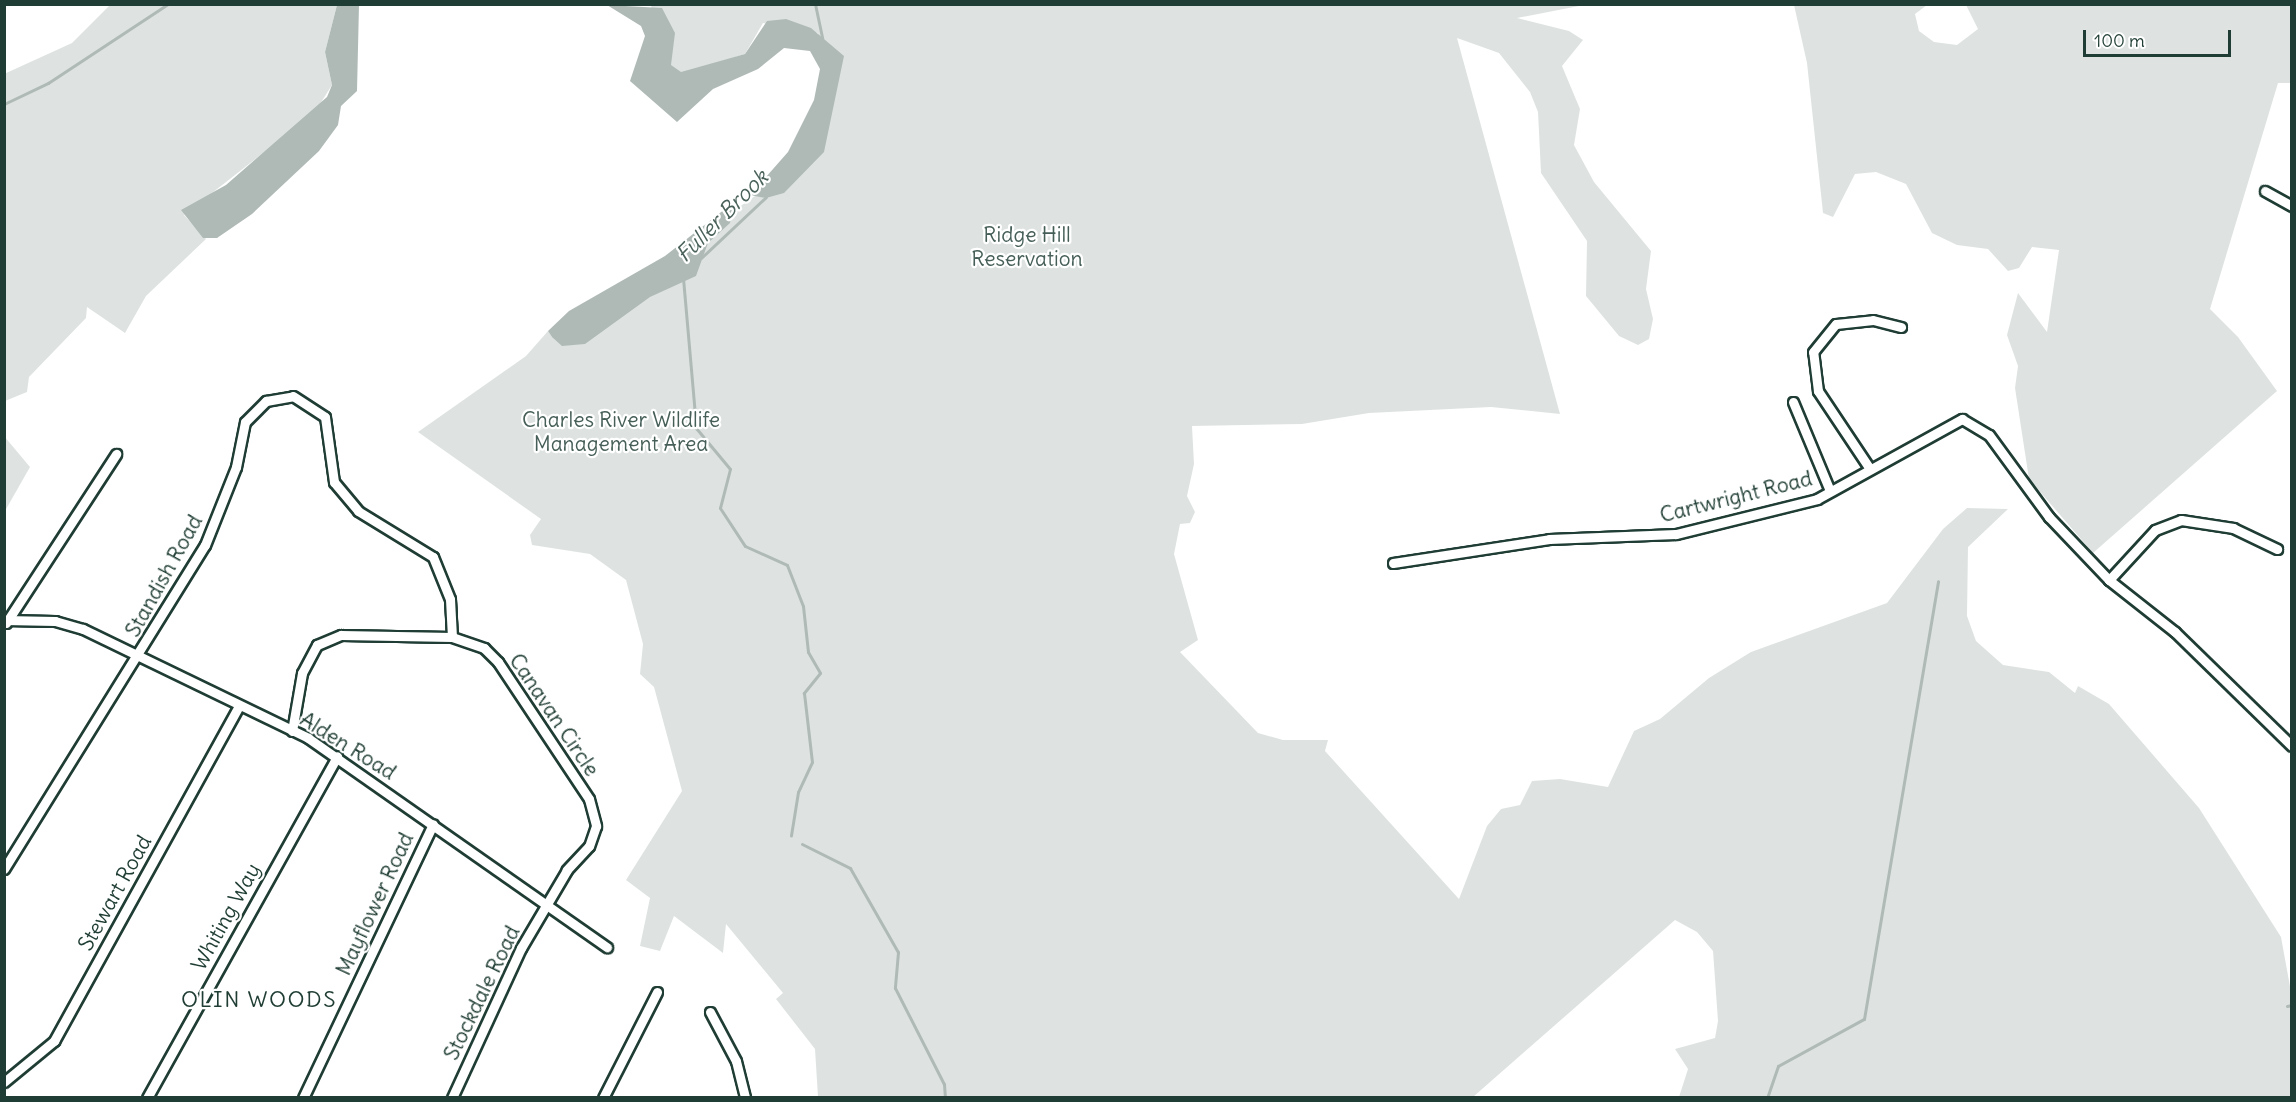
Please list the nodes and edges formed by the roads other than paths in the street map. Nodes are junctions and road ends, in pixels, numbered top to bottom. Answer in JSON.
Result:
{"nodes":[{"id":1,"x":2265,"y":191,"type":"dead end"},
{"id":2,"x":2292,"y":206,"type":"edge"},
{"id":3,"x":1901,"y":327,"type":"dead end"},
{"id":4,"x":1793,"y":402,"type":"dead end"},
{"id":5,"x":116,"y":454,"type":"dead end"},
{"id":6,"x":1870,"y":469,"type":"junction"},
{"id":7,"x":1830,"y":491,"type":"junction"},
{"id":8,"x":2277,"y":549,"type":"dead end"},
{"id":9,"x":1393,"y":563,"type":"dead end"},
{"id":10,"x":2109,"y":580,"type":"junction"},
{"id":11,"x":6,"y":622,"type":"edge"},
{"id":12,"x":452,"y":637,"type":"junction"},
{"id":13,"x":141,"y":656,"type":"junction"},
{"id":14,"x":239,"y":706,"type":"junction"},
{"id":15,"x":292,"y":731,"type":"junction"},
{"id":16,"x":2292,"y":747,"type":"edge"},
{"id":17,"x":337,"y":756,"type":"junction"},
{"id":18,"x":433,"y":824,"type":"junction"},
{"id":19,"x":4,"y":869,"type":"edge"},
{"id":20,"x":546,"y":905,"type":"junction"},
{"id":21,"x":607,"y":947,"type":"dead end"},
{"id":22,"x":657,"y":992,"type":"dead end"},
{"id":23,"x":710,"y":1012,"type":"dead end"},
{"id":24,"x":4,"y":1082,"type":"edge"},
{"id":25,"x":147,"y":1098,"type":"edge"},
{"id":26,"x":303,"y":1098,"type":"edge"},
{"id":27,"x":452,"y":1098,"type":"edge"},
{"id":28,"x":603,"y":1098,"type":"edge"},
{"id":29,"x":745,"y":1098,"type":"edge"}],
"edges":[{"from":1,"to":2,"type":"street"},
{"from":3,"to":6,"type":"street"},
{"from":4,"to":7,"type":"street"},
{"from":5,"to":11,"type":"street"},
{"from":6,"to":7,"type":"street","name":"Cartwright Road"},
{"from":6,"to":10,"type":"street","name":"Cartwright Road"},
{"from":7,"to":9,"type":"street","name":"Cartwright Road"},
{"from":8,"to":10,"type":"street"},
{"from":10,"to":16,"type":"street","name":"Cartwright Road"},
{"from":11,"to":13,"type":"street","name":"Alden Road"},
{"from":12,"to":13,"type":"street","name":"Standish Road"},
{"from":12,"to":15,"type":"street","name":"Canavan Circle"},
{"from":12,"to":20,"type":"street","name":"Canavan Circle"},
{"from":13,"to":14,"type":"street","name":"Alden Road"},
{"from":13,"to":19,"type":"street","name":"Standish Road"},
{"from":14,"to":15,"type":"street","name":"Alden Road"},
{"from":14,"to":24,"type":"street","name":"Stewart Road"},
{"from":15,"to":17,"type":"street","name":"Alden Road"},
{"from":17,"to":18,"type":"street","name":"Alden Road"},
{"from":17,"to":25,"type":"street","name":"Whiting Way"},
{"from":18,"to":20,"type":"street","name":"Alden Road"},
{"from":18,"to":26,"type":"street","name":"Mayflower Road"},
{"from":20,"to":21,"type":"street","name":"Alden Road"},
{"from":20,"to":27,"type":"street","name":"Stockdale Road"},
{"from":22,"to":28,"type":"street"},
{"from":23,"to":29,"type":"street"}]}
